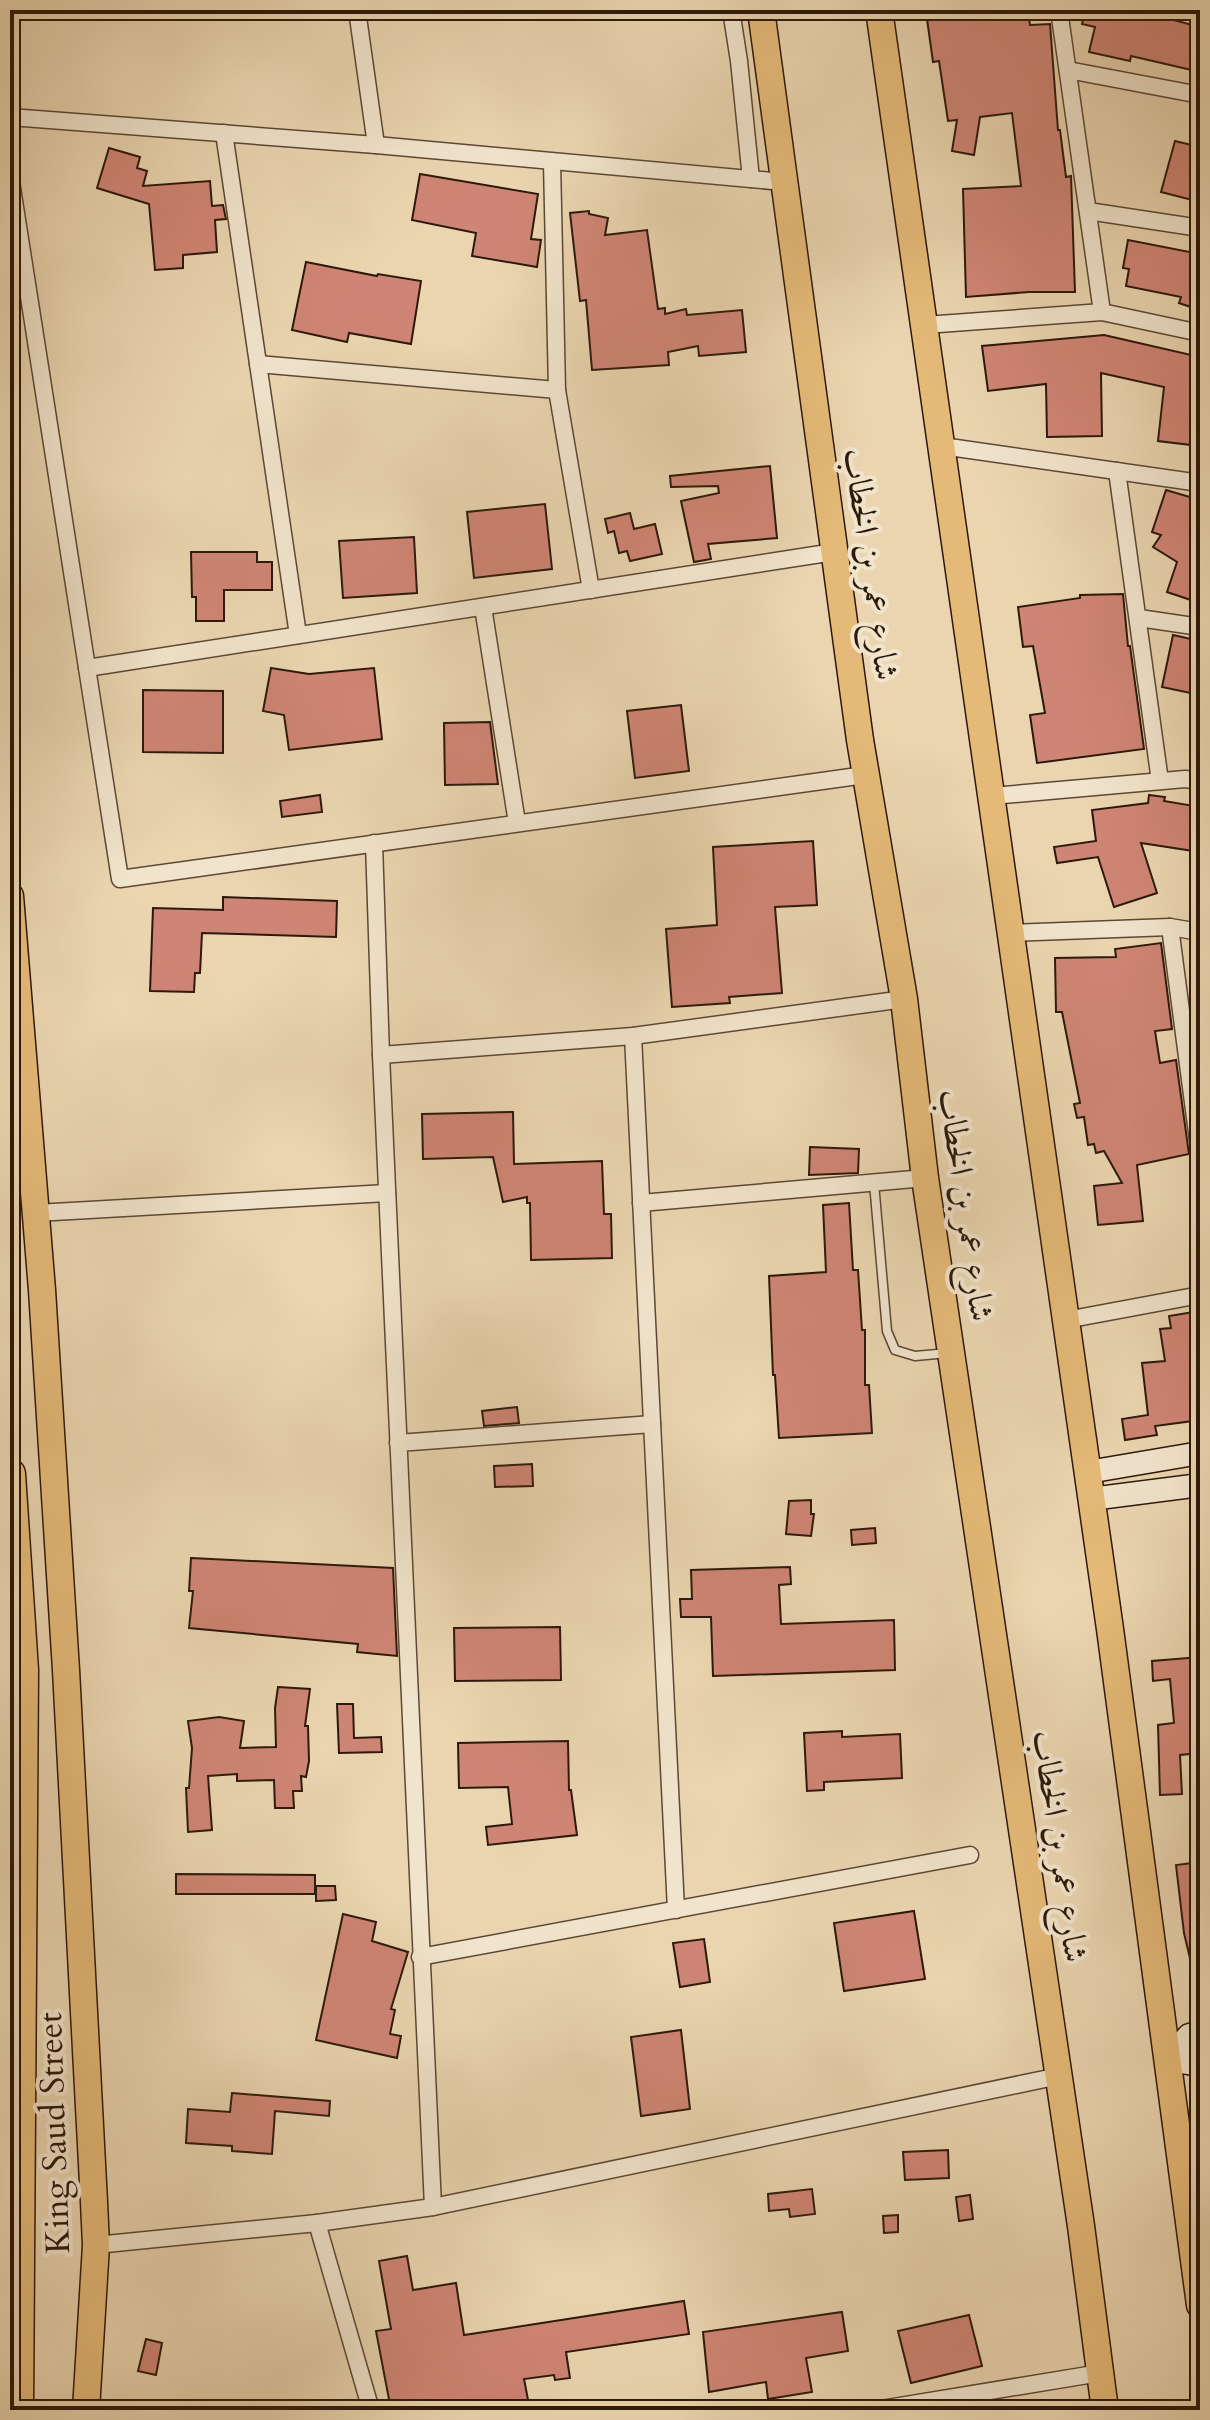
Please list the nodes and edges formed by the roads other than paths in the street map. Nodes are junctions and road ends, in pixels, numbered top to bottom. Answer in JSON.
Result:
{"nodes":[{"id":1,"x":357,"y":10,"type":"edge"},
{"id":2,"x":731,"y":10,"type":"edge"},
{"id":3,"x":761,"y":10,"type":"edge"},
{"id":4,"x":879,"y":10,"type":"edge"},
{"id":5,"x":1059,"y":10,"type":"edge"},
{"id":6,"x":1068,"y":70,"type":"junction"},
{"id":7,"x":1200,"y":95,"type":"edge"},
{"id":8,"x":10,"y":117,"type":"edge"},
{"id":9,"x":224,"y":133,"type":"junction"},
{"id":10,"x":376,"y":145,"type":"junction"},
{"id":11,"x":552,"y":162,"type":"junction"},
{"id":12,"x":10,"y":175,"type":"edge"},
{"id":13,"x":751,"y":179,"type":"junction"},
{"id":14,"x":783,"y":182,"type":"junction"},
{"id":15,"x":1088,"y":211,"type":"junction"},
{"id":16,"x":1200,"y":228,"type":"edge"},
{"id":17,"x":1102,"y":312,"type":"junction"},
{"id":18,"x":925,"y":325,"type":"junction"},
{"id":19,"x":1200,"y":333,"type":"edge"},
{"id":20,"x":258,"y":364,"type":"junction"},
{"id":21,"x":557,"y":390,"type":"junction"},
{"id":22,"x":942,"y":446,"type":"junction"},
{"id":23,"x":1117,"y":471,"type":"junction"},
{"id":24,"x":1200,"y":483,"type":"edge"},
{"id":25,"x":834,"y":552,"type":"junction"},
{"id":26,"x":591,"y":590,"type":"junction"},
{"id":27,"x":483,"y":607,"type":"junction"},
{"id":28,"x":1139,"y":618,"type":"junction"},
{"id":29,"x":1200,"y":627,"type":"edge"},
{"id":30,"x":298,"y":635,"type":"junction"},
{"id":31,"x":87,"y":668,"type":"junction"},
{"id":32,"x":865,"y":775,"type":"junction"},
{"id":33,"x":1160,"y":781,"type":"junction"},
{"id":34,"x":1200,"y":781,"type":"edge"},
{"id":35,"x":992,"y":796,"type":"junction"},
{"id":36,"x":517,"y":823,"type":"junction"},
{"id":37,"x":374,"y":843,"type":"junction"},
{"id":38,"x":10,"y":896,"type":"edge"},
{"id":39,"x":1170,"y":927,"type":"junction"},
{"id":40,"x":1200,"y":932,"type":"edge"},
{"id":41,"x":1012,"y":933,"type":"junction"},
{"id":42,"x":904,"y":999,"type":"junction"},
{"id":43,"x":633,"y":1036,"type":"junction"},
{"id":44,"x":381,"y":1055,"type":"junction"},
{"id":45,"x":1200,"y":1156,"type":"edge"},
{"id":46,"x":925,"y":1178,"type":"junction"},
{"id":47,"x":874,"y":1183,"type":"junction"},
{"id":48,"x":387,"y":1193,"type":"junction"},
{"id":49,"x":641,"y":1203,"type":"junction"},
{"id":50,"x":36,"y":1213,"type":"junction"},
{"id":51,"x":1200,"y":1295,"type":"edge"},
{"id":52,"x":1066,"y":1320,"type":"junction"},
{"id":53,"x":951,"y":1353,"type":"junction"},
{"id":54,"x":652,"y":1424,"type":"junction"},
{"id":55,"x":398,"y":1443,"type":"junction"},
{"id":56,"x":1200,"y":1453,"type":"edge"},
{"id":57,"x":1088,"y":1472,"type":"junction"},
{"id":58,"x":10,"y":1474,"type":"edge"},
{"id":59,"x":1200,"y":1485,"type":"edge"},
{"id":60,"x":1091,"y":1499,"type":"junction"},
{"id":61,"x":970,"y":1855,"type":"dead end"},
{"id":62,"x":676,"y":1910,"type":"junction"},
{"id":63,"x":420,"y":1957,"type":"junction"},
{"id":64,"x":1200,"y":2033,"type":"edge"},
{"id":65,"x":1168,"y":2060,"type":"junction"},
{"id":66,"x":1200,"y":2065,"type":"edge"},
{"id":67,"x":1059,"y":2076,"type":"junction"},
{"id":68,"x":433,"y":2207,"type":"junction"},
{"id":69,"x":317,"y":2223,"type":"junction"},
{"id":70,"x":96,"y":2245,"type":"junction"},
{"id":71,"x":1200,"y":2305,"type":"edge"},
{"id":72,"x":1100,"y":2373,"type":"junction"},
{"id":73,"x":18,"y":2410,"type":"edge"},
{"id":74,"x":86,"y":2410,"type":"edge"},
{"id":75,"x":371,"y":2410,"type":"edge"},
{"id":76,"x":875,"y":2410,"type":"edge"},
{"id":77,"x":1105,"y":2410,"type":"edge"}],
"edges":[{"from":1,"to":10,"type":"street"},
{"from":2,"to":13,"type":"street"},
{"from":3,"to":14,"type":"main road","name":"شارع عمر بن الخطاب"},
{"from":4,"to":18,"type":"main road"},
{"from":5,"to":6,"type":"street"},
{"from":6,"to":7,"type":"street"},
{"from":6,"to":15,"type":"street"},
{"from":8,"to":9,"type":"street"},
{"from":9,"to":10,"type":"street"},
{"from":9,"to":20,"type":"street"},
{"from":10,"to":11,"type":"street"},
{"from":11,"to":13,"type":"street"},
{"from":11,"to":21,"type":"street"},
{"from":12,"to":31,"type":"street"},
{"from":13,"to":14,"type":"street"},
{"from":14,"to":25,"type":"main road","name":"شارع عمر بن الخطاب"},
{"from":15,"to":16,"type":"street"},
{"from":15,"to":17,"type":"street"},
{"from":17,"to":18,"type":"street"},
{"from":17,"to":19,"type":"street"},
{"from":18,"to":22,"type":"main road"},
{"from":20,"to":21,"type":"street"},
{"from":20,"to":30,"type":"street"},
{"from":21,"to":26,"type":"street"},
{"from":22,"to":23,"type":"street"},
{"from":22,"to":35,"type":"main road"},
{"from":23,"to":24,"type":"street"},
{"from":23,"to":28,"type":"street"},
{"from":25,"to":26,"type":"street"},
{"from":25,"to":32,"type":"main road","name":"شارع عمر بن الخطاب"},
{"from":26,"to":27,"type":"street"},
{"from":27,"to":30,"type":"street"},
{"from":27,"to":36,"type":"street"},
{"from":28,"to":29,"type":"street"},
{"from":28,"to":33,"type":"street"},
{"from":30,"to":31,"type":"street"},
{"from":31,"to":37,"type":"street"},
{"from":32,"to":36,"type":"street"},
{"from":32,"to":42,"type":"main road","name":"شارع عمر بن الخطاب"},
{"from":33,"to":34,"type":"street"},
{"from":33,"to":35,"type":"street"},
{"from":35,"to":41,"type":"main road"},
{"from":36,"to":37,"type":"street"},
{"from":37,"to":44,"type":"street"},
{"from":38,"to":50,"type":"main road","name":"King Saud Street"},
{"from":39,"to":40,"type":"street"},
{"from":39,"to":41,"type":"street"},
{"from":39,"to":45,"type":"street"},
{"from":41,"to":52,"type":"main road"},
{"from":42,"to":43,"type":"street"},
{"from":42,"to":46,"type":"main road","name":"شارع عمر بن الخطاب"},
{"from":43,"to":44,"type":"street"},
{"from":43,"to":49,"type":"street"},
{"from":44,"to":48,"type":"street"},
{"from":46,"to":47,"type":"street"},
{"from":46,"to":53,"type":"main road","name":"شارع عمر بن الخطاب"},
{"from":47,"to":49,"type":"street"},
{"from":47,"to":53,"type":"lane"},
{"from":48,"to":50,"type":"street"},
{"from":48,"to":55,"type":"street"},
{"from":49,"to":54,"type":"street"},
{"from":50,"to":70,"type":"main road","name":"King Saud Street"},
{"from":51,"to":52,"type":"street"},
{"from":52,"to":57,"type":"main road"},
{"from":53,"to":67,"type":"main road","name":"شارع عمر بن الخطاب"},
{"from":54,"to":55,"type":"street"},
{"from":54,"to":62,"type":"street"},
{"from":55,"to":63,"type":"street"},
{"from":56,"to":57,"type":"street"},
{"from":57,"to":60,"type":"main road"},
{"from":58,"to":73,"type":"highway"},
{"from":59,"to":60,"type":"street"},
{"from":60,"to":65,"type":"main road"},
{"from":61,"to":62,"type":"street"},
{"from":62,"to":63,"type":"street"},
{"from":63,"to":68,"type":"street"},
{"from":64,"to":65,"type":"street"},
{"from":65,"to":66,"type":"street"},
{"from":65,"to":71,"type":"main road"},
{"from":67,"to":68,"type":"street"},
{"from":67,"to":72,"type":"main road","name":"شارع عمر بن الخطاب"},
{"from":68,"to":69,"type":"street"},
{"from":69,"to":70,"type":"street"},
{"from":69,"to":75,"type":"street"},
{"from":70,"to":74,"type":"main road","name":"King Saud Street"},
{"from":72,"to":76,"type":"street"},
{"from":72,"to":77,"type":"main road","name":"شارع عمر بن الخطاب"}]}
